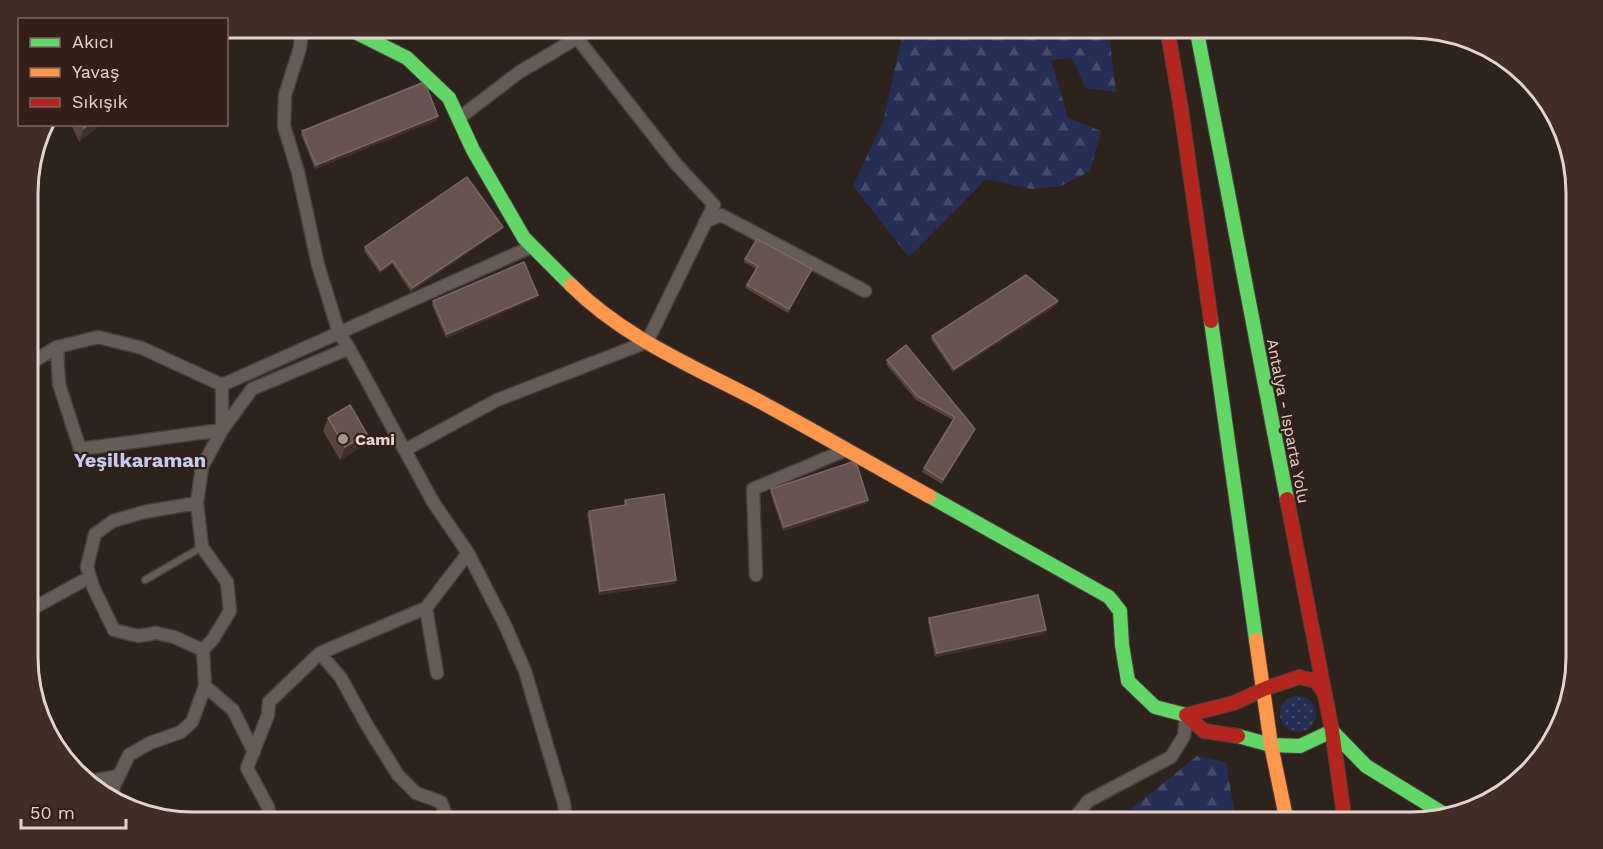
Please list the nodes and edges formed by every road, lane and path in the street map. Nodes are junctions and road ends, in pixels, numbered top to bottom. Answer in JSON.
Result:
{"nodes":[{"id":1,"x":301,"y":37,"type":"edge"},
{"id":2,"x":365,"y":37,"type":"edge"},
{"id":3,"x":1169,"y":37,"type":"edge"},
{"id":4,"x":1198,"y":37,"type":"edge"},
{"id":5,"x":458,"y":118,"type":"junction"},
{"id":6,"x":705,"y":222,"type":"junction"},
{"id":7,"x":531,"y":247,"type":"junction"},
{"id":8,"x":865,"y":291,"type":"dead end"},
{"id":9,"x":339,"y":333,"type":"junction"},
{"id":10,"x":647,"y":342,"type":"junction"},
{"id":11,"x":57,"y":347,"type":"junction"},
{"id":12,"x":349,"y":348,"type":"junction"},
{"id":13,"x":38,"y":359,"type":"edge"},
{"id":14,"x":222,"y":385,"type":"junction"},
{"id":15,"x":222,"y":430,"type":"junction"},
{"id":16,"x":405,"y":450,"type":"junction"},
{"id":17,"x":846,"y":450,"type":"junction"},
{"id":18,"x":197,"y":503,"type":"junction"},
{"id":19,"x":202,"y":547,"type":"junction"},
{"id":20,"x":468,"y":553,"type":"junction"},
{"id":21,"x":756,"y":575,"type":"dead end"},
{"id":22,"x":90,"y":577,"type":"junction"},
{"id":23,"x":145,"y":580,"type":"dead end"},
{"id":24,"x":37,"y":606,"type":"edge"},
{"id":25,"x":426,"y":608,"type":"junction"},
{"id":26,"x":203,"y":650,"type":"junction"},
{"id":27,"x":320,"y":653,"type":"junction"},
{"id":28,"x":437,"y":673,"type":"dead end"},
{"id":29,"x":205,"y":686,"type":"junction"},
{"id":30,"x":1264,"y":688,"type":"junction"},
{"id":31,"x":1325,"y":694,"type":"junction"},
{"id":32,"x":1186,"y":715,"type":"junction"},
{"id":33,"x":1332,"y":731,"type":"junction"},
{"id":34,"x":1271,"y":745,"type":"junction"},
{"id":35,"x":254,"y":752,"type":"junction"},
{"id":36,"x":119,"y":776,"type":"junction"},
{"id":37,"x":99,"y":780,"type":"edge"},
{"id":38,"x":113,"y":790,"type":"edge"},
{"id":39,"x":1437,"y":809,"type":"edge"},
{"id":40,"x":1080,"y":811,"type":"edge"},
{"id":41,"x":1285,"y":811,"type":"edge"},
{"id":42,"x":1343,"y":811,"type":"edge"},
{"id":43,"x":269,"y":812,"type":"edge"},
{"id":44,"x":445,"y":812,"type":"edge"},
{"id":45,"x":565,"y":812,"type":"edge"}],
"edges":[{"from":1,"to":9,"type":"street"},
{"from":2,"to":5,"type":"main road"},
{"from":3,"to":30,"type":"main road"},
{"from":4,"to":31,"type":"main road","name":"Antalya - Isparta Yolu"},
{"from":5,"to":6,"type":"street"},
{"from":5,"to":7,"type":"main road"},
{"from":6,"to":8,"type":"street"},
{"from":6,"to":10,"type":"street"},
{"from":7,"to":9,"type":"street"},
{"from":7,"to":10,"type":"main road"},
{"from":9,"to":12,"type":"street"},
{"from":9,"to":14,"type":"street"},
{"from":10,"to":16,"type":"street"},
{"from":10,"to":17,"type":"main road"},
{"from":11,"to":13,"type":"street"},
{"from":11,"to":14,"type":"street"},
{"from":11,"to":15,"type":"street"},
{"from":12,"to":15,"type":"street"},
{"from":12,"to":16,"type":"street"},
{"from":14,"to":15,"type":"street"},
{"from":15,"to":18,"type":"street"},
{"from":16,"to":20,"type":"street"},
{"from":17,"to":21,"type":"street"},
{"from":17,"to":32,"type":"main road"},
{"from":18,"to":19,"type":"street"},
{"from":18,"to":22,"type":"street"},
{"from":19,"to":23,"type":"lane"},
{"from":19,"to":26,"type":"street"},
{"from":20,"to":25,"type":"street"},
{"from":20,"to":45,"type":"street"},
{"from":22,"to":24,"type":"street"},
{"from":22,"to":26,"type":"street"},
{"from":25,"to":27,"type":"street"},
{"from":25,"to":28,"type":"street"},
{"from":26,"to":29,"type":"street"},
{"from":27,"to":35,"type":"street"},
{"from":27,"to":44,"type":"street"},
{"from":29,"to":35,"type":"street"},
{"from":29,"to":36,"type":"street"},
{"from":30,"to":31,"type":"main road"},
{"from":30,"to":32,"type":"main road"},
{"from":30,"to":34,"type":"main road"},
{"from":31,"to":33,"type":"main road","name":"Antalya - Isparta Yolu"},
{"from":32,"to":34,"type":"main road"},
{"from":32,"to":40,"type":"street"},
{"from":33,"to":34,"type":"main road"},
{"from":33,"to":39,"type":"main road"},
{"from":33,"to":42,"type":"main road","name":"Antalya - Isparta Yolu"},
{"from":34,"to":41,"type":"main road"},
{"from":35,"to":43,"type":"street"},
{"from":36,"to":37,"type":"street"},
{"from":36,"to":38,"type":"street"}]}
